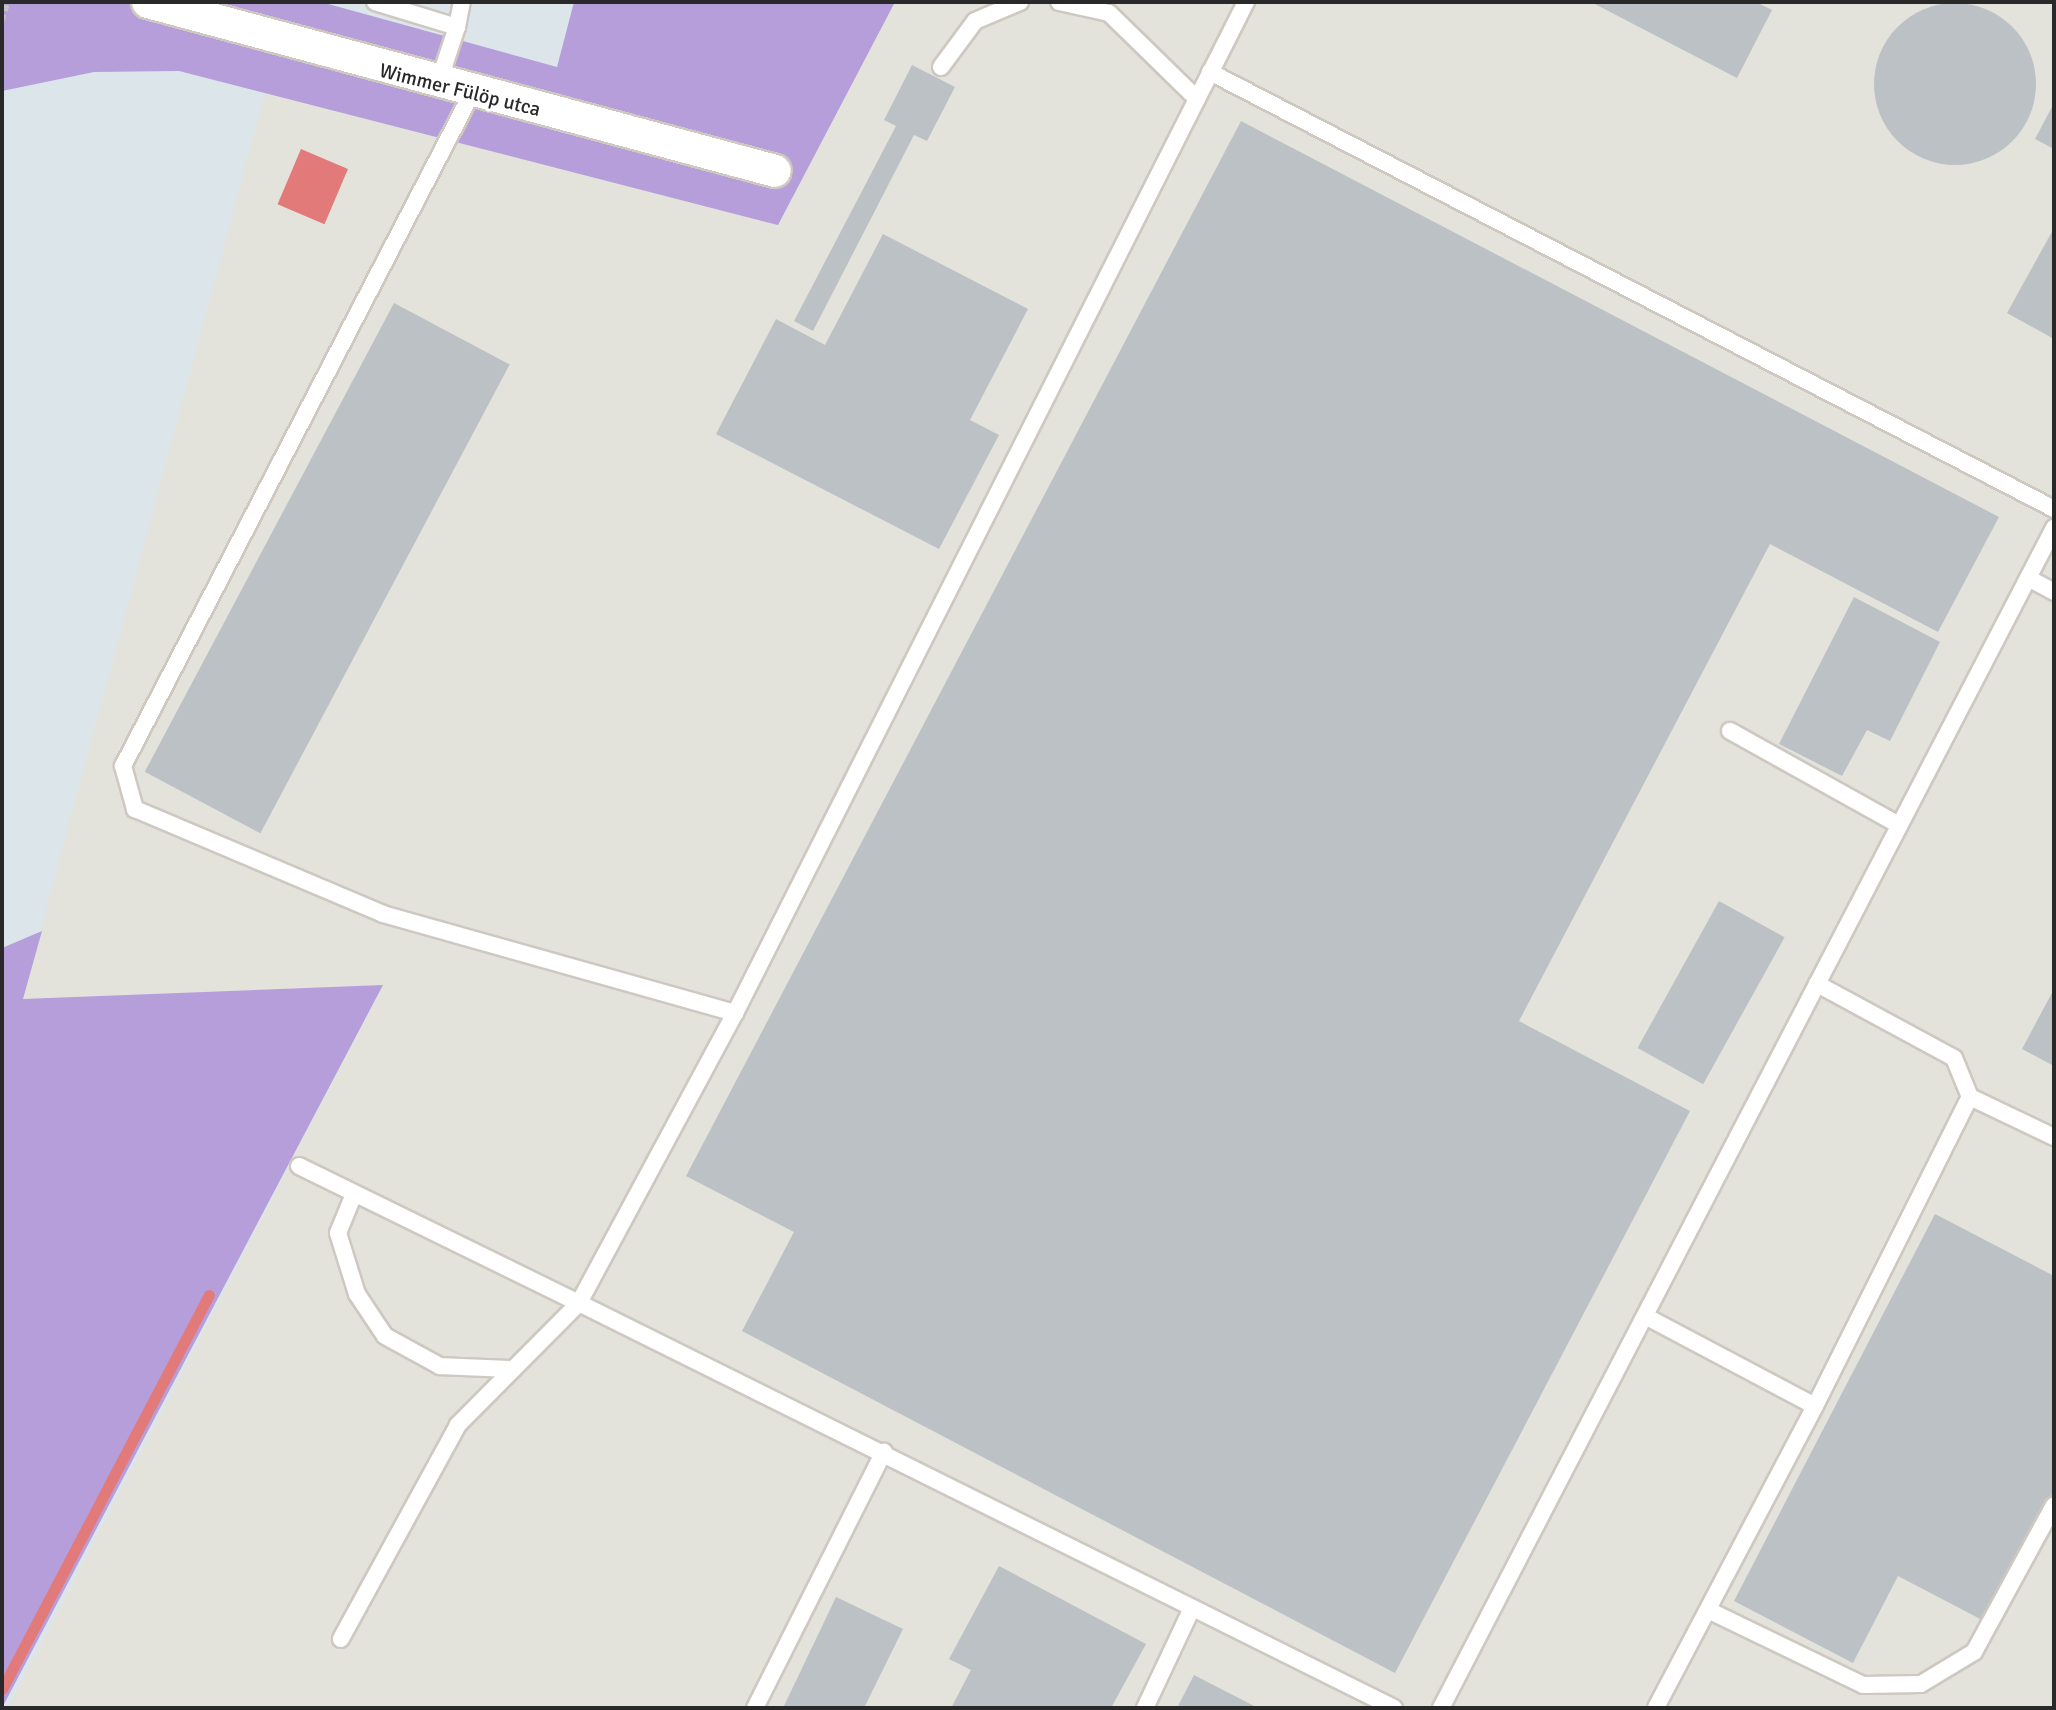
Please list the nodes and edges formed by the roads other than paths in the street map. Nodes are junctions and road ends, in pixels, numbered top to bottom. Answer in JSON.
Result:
{"nodes":[{"id":1,"x":148,"y":2,"type":"edge"},
{"id":2,"x":375,"y":2,"type":"edge"},
{"id":3,"x":462,"y":2,"type":"edge"},
{"id":4,"x":1020,"y":2,"type":"edge"},
{"id":5,"x":1059,"y":2,"type":"edge"},
{"id":6,"x":1246,"y":2,"type":"edge"},
{"id":7,"x":457,"y":27,"type":"junction"},
{"id":8,"x":941,"y":67,"type":"dead end"},
{"id":9,"x":1210,"y":72,"type":"junction"},
{"id":10,"x":438,"y":85,"type":"junction"},
{"id":11,"x":472,"y":93,"type":"junction"},
{"id":12,"x":1197,"y":99,"type":"junction"},
{"id":13,"x":775,"y":171,"type":"dead end"},
{"id":14,"x":2054,"y":509,"type":"edge"},
{"id":15,"x":2054,"y":528,"type":"edge"},
{"id":16,"x":2028,"y":578,"type":"junction"},
{"id":17,"x":2054,"y":592,"type":"edge"},
{"id":18,"x":1730,"y":731,"type":"dead end"},
{"id":19,"x":1899,"y":825,"type":"junction"},
{"id":20,"x":1817,"y":984,"type":"junction"},
{"id":21,"x":735,"y":1013,"type":"junction"},
{"id":22,"x":1970,"y":1097,"type":"junction"},
{"id":23,"x":2054,"y":1137,"type":"edge"},
{"id":24,"x":299,"y":1166,"type":"dead end"},
{"id":25,"x":354,"y":1194,"type":"junction"},
{"id":26,"x":579,"y":1303,"type":"junction"},
{"id":27,"x":1645,"y":1316,"type":"junction"},
{"id":28,"x":508,"y":1369,"type":"junction"},
{"id":29,"x":1815,"y":1406,"type":"junction"},
{"id":30,"x":884,"y":1452,"type":"junction"},
{"id":31,"x":2054,"y":1505,"type":"edge"},
{"id":32,"x":1192,"y":1608,"type":"junction"},
{"id":33,"x":1708,"y":1610,"type":"junction"},
{"id":34,"x":341,"y":1639,"type":"dead end"},
{"id":35,"x":755,"y":1708,"type":"edge"},
{"id":36,"x":1145,"y":1708,"type":"edge"},
{"id":37,"x":1394,"y":1708,"type":"edge"},
{"id":38,"x":1441,"y":1708,"type":"edge"},
{"id":39,"x":1656,"y":1708,"type":"edge"}],
"edges":[{"from":1,"to":10,"type":"street","name":"Wimmer Fülöp utca"},
{"from":2,"to":7,"type":"lane"},
{"from":3,"to":7,"type":"lane"},
{"from":4,"to":8,"type":"lane"},
{"from":5,"to":12,"type":"lane"},
{"from":6,"to":9,"type":"lane"},
{"from":7,"to":10,"type":"lane"},
{"from":9,"to":12,"type":"lane"},
{"from":9,"to":14,"type":"lane"},
{"from":10,"to":11,"type":"street","name":"Wimmer Fülöp utca"},
{"from":11,"to":13,"type":"street","name":"Wimmer Fülöp utca"},
{"from":11,"to":21,"type":"lane"},
{"from":12,"to":21,"type":"lane"},
{"from":15,"to":16,"type":"lane"},
{"from":16,"to":17,"type":"lane"},
{"from":16,"to":19,"type":"lane"},
{"from":18,"to":19,"type":"lane"},
{"from":19,"to":20,"type":"lane"},
{"from":20,"to":22,"type":"lane"},
{"from":20,"to":27,"type":"lane"},
{"from":21,"to":26,"type":"lane"},
{"from":22,"to":23,"type":"lane"},
{"from":22,"to":29,"type":"lane"},
{"from":24,"to":25,"type":"lane"},
{"from":25,"to":26,"type":"lane"},
{"from":25,"to":28,"type":"lane"},
{"from":26,"to":28,"type":"lane"},
{"from":26,"to":30,"type":"lane"},
{"from":27,"to":29,"type":"lane"},
{"from":27,"to":38,"type":"lane"},
{"from":28,"to":34,"type":"lane"},
{"from":29,"to":33,"type":"lane"},
{"from":30,"to":32,"type":"lane"},
{"from":30,"to":35,"type":"lane"},
{"from":31,"to":33,"type":"lane"},
{"from":32,"to":36,"type":"lane"},
{"from":32,"to":37,"type":"lane"},
{"from":33,"to":39,"type":"lane"}]}
